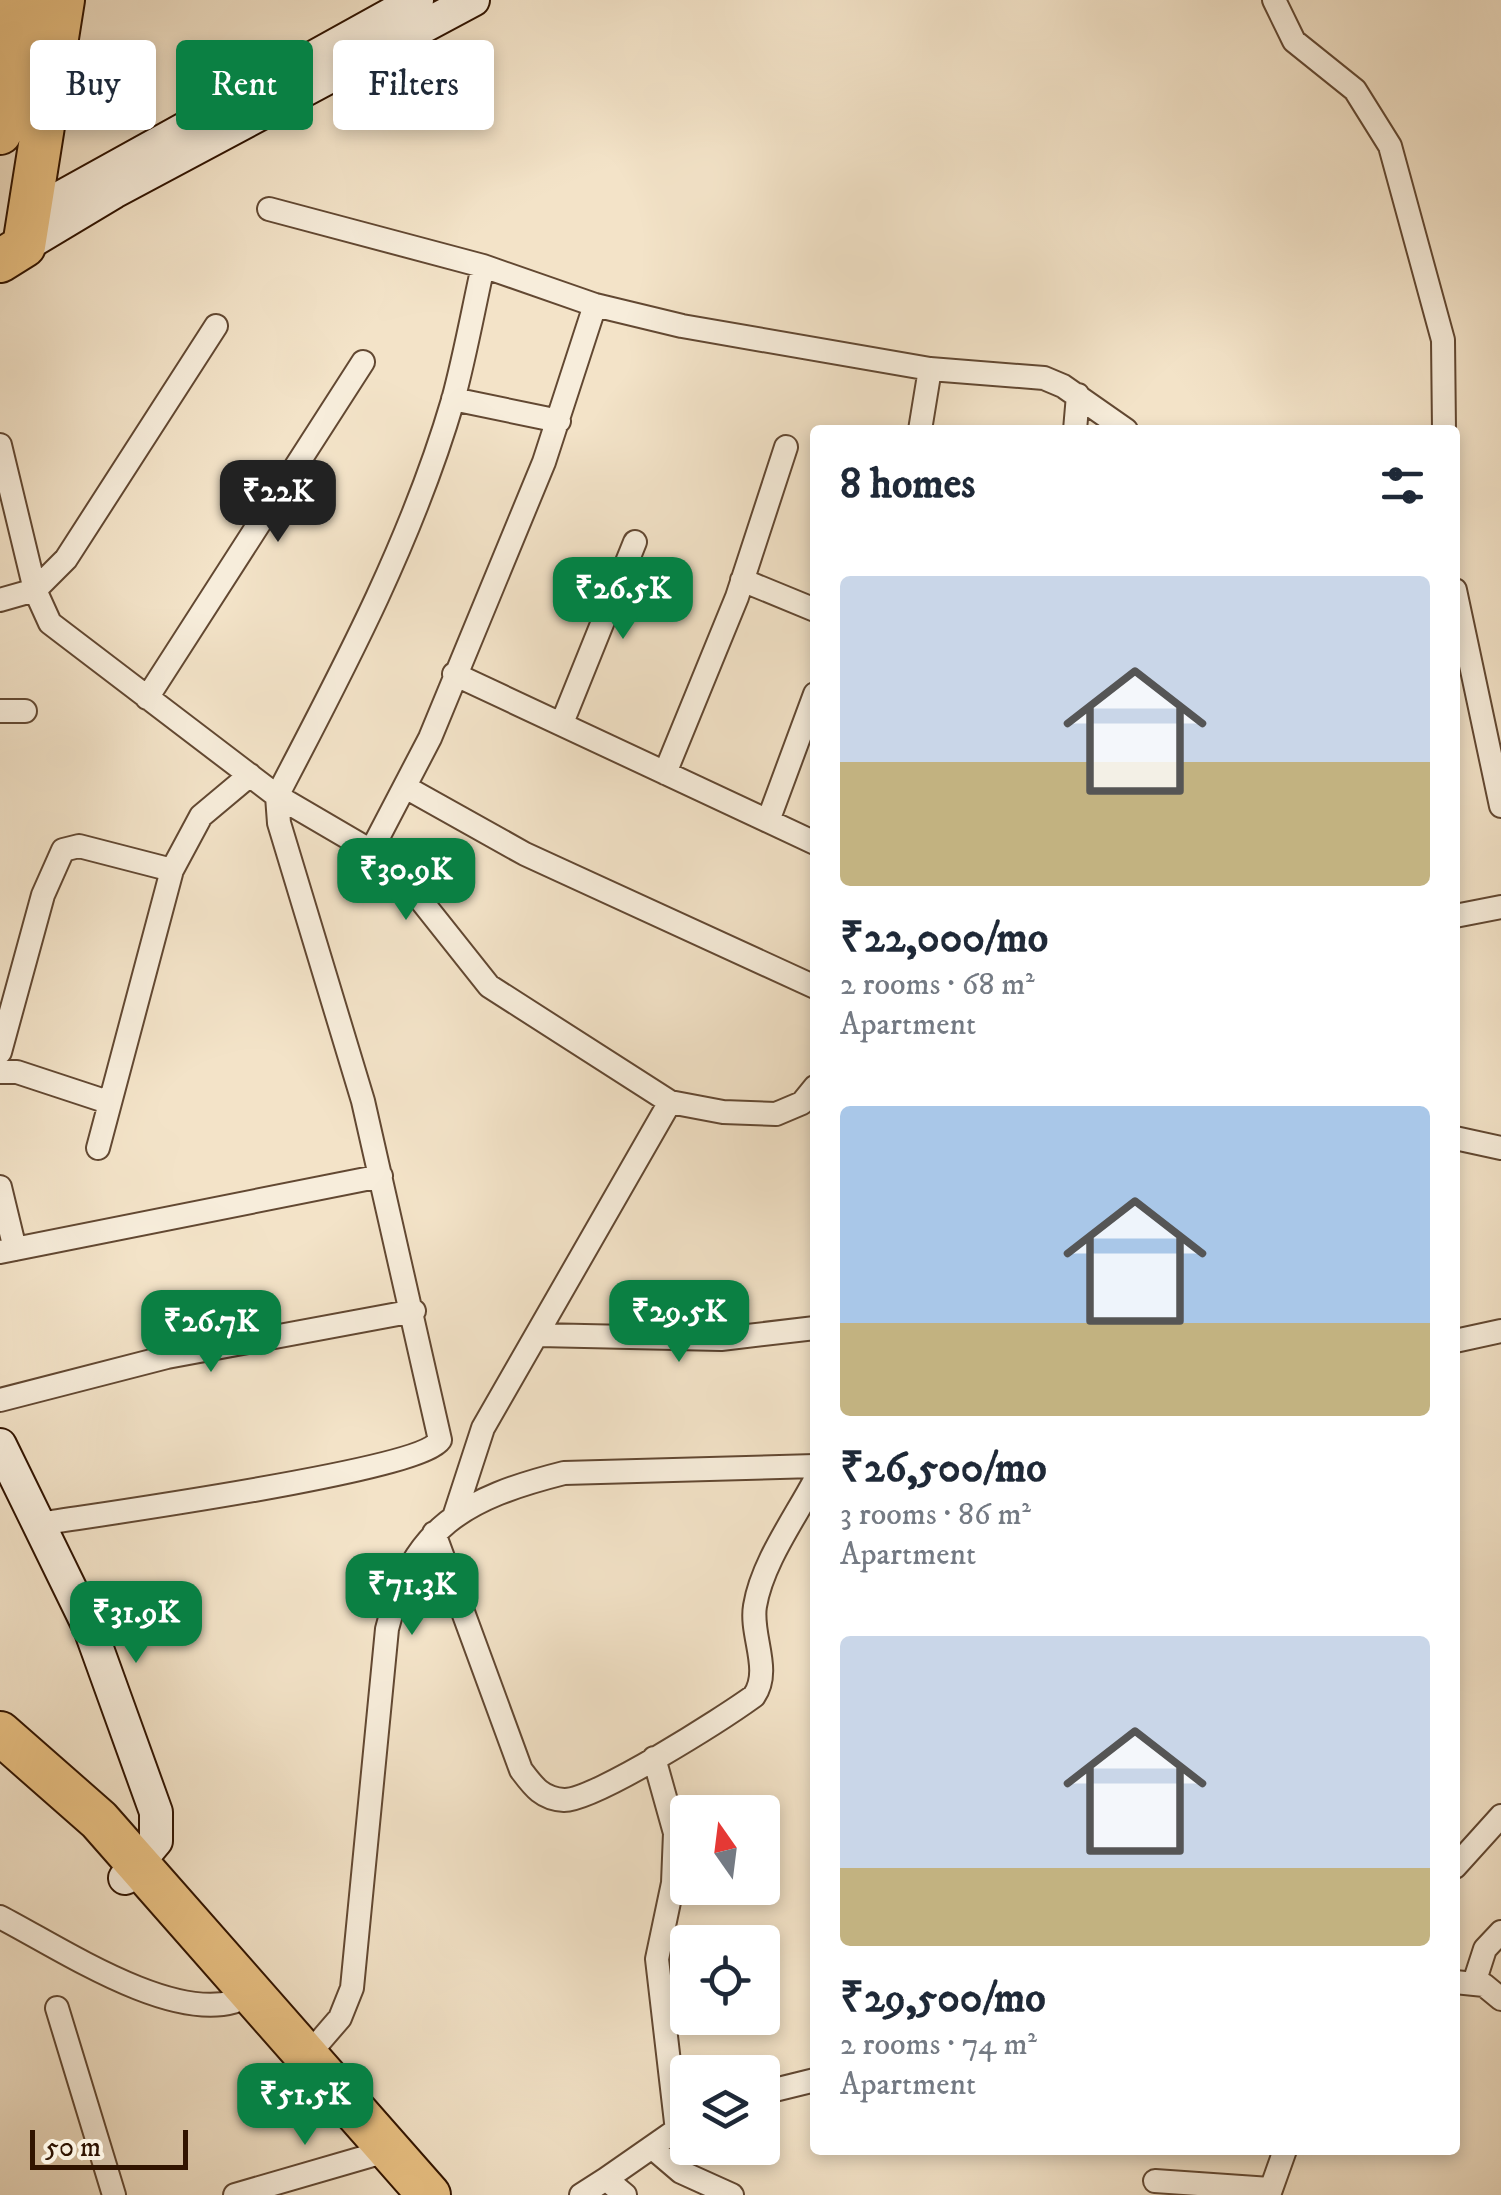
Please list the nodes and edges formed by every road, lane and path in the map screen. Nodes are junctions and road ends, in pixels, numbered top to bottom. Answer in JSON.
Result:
{"nodes":[{"id":1,"x":22,"y":0,"type":"edge"},
{"id":2,"x":63,"y":0,"type":"edge"},
{"id":3,"x":417,"y":0,"type":"edge"},
{"id":4,"x":473,"y":0,"type":"edge"},
{"id":5,"x":1274,"y":0,"type":"edge"},
{"id":6,"x":0,"y":134,"type":"edge"},
{"id":7,"x":270,"y":210,"type":"dead end"},
{"id":8,"x":13,"y":239,"type":"edge"},
{"id":9,"x":483,"y":266,"type":"junction"},
{"id":10,"x":595,"y":305,"type":"junction"},
{"id":11,"x":216,"y":326,"type":"dead end"},
{"id":12,"x":363,"y":362,"type":"dead end"},
{"id":13,"x":930,"y":369,"type":"junction"},
{"id":14,"x":1078,"y":396,"type":"junction"},
{"id":15,"x":453,"y":399,"type":"junction"},
{"id":16,"x":559,"y":421,"type":"junction"},
{"id":17,"x":921,"y":425,"type":"edge"},
{"id":18,"x":1075,"y":425,"type":"edge"},
{"id":19,"x":1119,"y":425,"type":"edge"},
{"id":20,"x":1444,"y":425,"type":"edge"},
{"id":21,"x":0,"y":445,"type":"edge"},
{"id":22,"x":786,"y":447,"type":"dead end"},
{"id":23,"x":9,"y":524,"type":"edge"},
{"id":24,"x":635,"y":542,"type":"dead end"},
{"id":25,"x":742,"y":580,"type":"junction"},
{"id":26,"x":35,"y":590,"type":"junction"},
{"id":27,"x":0,"y":600,"type":"edge"},
{"id":28,"x":810,"y":608,"type":"edge"},
{"id":29,"x":1460,"y":613,"type":"edge"},
{"id":30,"x":454,"y":674,"type":"junction"},
{"id":31,"x":147,"y":698,"type":"junction"},
{"id":32,"x":810,"y":708,"type":"edge"},
{"id":33,"x":0,"y":711,"type":"edge"},
{"id":34,"x":25,"y":711,"type":"dead end"},
{"id":35,"x":562,"y":723,"type":"junction"},
{"id":36,"x":665,"y":773,"type":"junction"},
{"id":37,"x":250,"y":775,"type":"junction"},
{"id":38,"x":407,"y":788,"type":"junction"},
{"id":39,"x":278,"y":796,"type":"junction"},
{"id":40,"x":1501,"y":806,"type":"edge"},
{"id":41,"x":768,"y":822,"type":"junction"},
{"id":42,"x":810,"y":841,"type":"edge"},
{"id":43,"x":371,"y":851,"type":"junction"},
{"id":44,"x":172,"y":870,"type":"junction"},
{"id":45,"x":1501,"y":907,"type":"edge"},
{"id":46,"x":1460,"y":915,"type":"edge"},
{"id":47,"x":810,"y":984,"type":"edge"},
{"id":48,"x":0,"y":1052,"type":"edge"},
{"id":49,"x":0,"y":1072,"type":"edge"},
{"id":50,"x":810,"y":1093,"type":"edge"},
{"id":51,"x":108,"y":1102,"type":"junction"},
{"id":52,"x":670,"y":1102,"type":"junction"},
{"id":53,"x":1460,"y":1139,"type":"edge"},
{"id":54,"x":98,"y":1148,"type":"dead end"},
{"id":55,"x":1501,"y":1148,"type":"edge"},
{"id":56,"x":382,"y":1176,"type":"junction"},
{"id":57,"x":0,"y":1187,"type":"edge"},
{"id":58,"x":8,"y":1250,"type":"edge"},
{"id":59,"x":414,"y":1310,"type":"junction"},
{"id":60,"x":810,"y":1329,"type":"edge"},
{"id":61,"x":1501,"y":1331,"type":"edge"},
{"id":62,"x":540,"y":1335,"type":"junction"},
{"id":63,"x":1460,"y":1340,"type":"edge"},
{"id":64,"x":0,"y":1400,"type":"edge"},
{"id":65,"x":0,"y":1445,"type":"edge"},
{"id":66,"x":810,"y":1466,"type":"edge"},
{"id":67,"x":810,"y":1490,"type":"edge"},
{"id":68,"x":454,"y":1517,"type":"junction"},
{"id":69,"x":39,"y":1524,"type":"junction"},
{"id":70,"x":434,"y":1532,"type":"junction"},
{"id":71,"x":0,"y":1733,"type":"edge"},
{"id":72,"x":0,"y":1758,"type":"edge"},
{"id":73,"x":654,"y":1758,"type":"junction"},
{"id":74,"x":1501,"y":1816,"type":"edge"},
{"id":75,"x":1460,"y":1861,"type":"edge"},
{"id":76,"x":132,"y":1871,"type":"junction"},
{"id":77,"x":0,"y":1917,"type":"edge"},
{"id":78,"x":1501,"y":1932,"type":"edge"},
{"id":79,"x":1464,"y":1982,"type":"edge"},
{"id":80,"x":1501,"y":1999,"type":"edge"},
{"id":81,"x":233,"y":2002,"type":"junction"},
{"id":82,"x":57,"y":2008,"type":"dead end"},
{"id":83,"x":671,"y":2055,"type":"edge"},
{"id":84,"x":300,"y":2064,"type":"junction"},
{"id":85,"x":810,"y":2081,"type":"edge"},
{"id":86,"x":780,"y":2089,"type":"edge"},
{"id":87,"x":670,"y":2136,"type":"edge"},
{"id":88,"x":654,"y":2149,"type":"junction"},
{"id":89,"x":379,"y":2154,"type":"junction"},
{"id":90,"x":1283,"y":2155,"type":"edge"},
{"id":91,"x":606,"y":2179,"type":"junction"},
{"id":92,"x":1155,"y":2181,"type":"dead end"},
{"id":93,"x":1269,"y":2192,"type":"edge"},
{"id":94,"x":114,"y":2195,"type":"edge"},
{"id":95,"x":234,"y":2195,"type":"edge"},
{"id":96,"x":400,"y":2195,"type":"edge"},
{"id":97,"x":429,"y":2195,"type":"edge"},
{"id":98,"x":580,"y":2195,"type":"edge"},
{"id":99,"x":625,"y":2195,"type":"edge"},
{"id":100,"x":732,"y":2195,"type":"edge"}],
"edges":[{"from":1,"to":6,"type":"highway"},
{"from":2,"to":8,"type":"highway"},
{"from":3,"to":8,"type":"main road"},
{"from":4,"to":8,"type":"main road"},
{"from":5,"to":20,"type":"street"},
{"from":7,"to":9,"type":"street"},
{"from":9,"to":10,"type":"street"},
{"from":9,"to":15,"type":"street"},
{"from":10,"to":13,"type":"street"},
{"from":10,"to":16,"type":"street"},
{"from":11,"to":26,"type":"street"},
{"from":12,"to":31,"type":"street"},
{"from":13,"to":14,"type":"street"},
{"from":13,"to":17,"type":"street"},
{"from":14,"to":18,"type":"street"},
{"from":14,"to":19,"type":"street"},
{"from":15,"to":16,"type":"street"},
{"from":15,"to":39,"type":"street"},
{"from":16,"to":30,"type":"street"},
{"from":21,"to":23,"type":"street"},
{"from":22,"to":25,"type":"street"},
{"from":23,"to":26,"type":"street"},
{"from":24,"to":35,"type":"street"},
{"from":25,"to":28,"type":"street"},
{"from":25,"to":36,"type":"street"},
{"from":26,"to":27,"type":"street"},
{"from":26,"to":31,"type":"street"},
{"from":29,"to":40,"type":"street"},
{"from":30,"to":35,"type":"street"},
{"from":30,"to":38,"type":"street"},
{"from":31,"to":37,"type":"street"},
{"from":32,"to":41,"type":"street"},
{"from":33,"to":34,"type":"street"},
{"from":35,"to":36,"type":"street"},
{"from":36,"to":41,"type":"street"},
{"from":37,"to":39,"type":"street"},
{"from":37,"to":44,"type":"street"},
{"from":38,"to":43,"type":"street"},
{"from":38,"to":47,"type":"street"},
{"from":39,"to":43,"type":"street"},
{"from":39,"to":56,"type":"street"},
{"from":41,"to":42,"type":"street"},
{"from":43,"to":52,"type":"street"},
{"from":44,"to":48,"type":"street"},
{"from":44,"to":51,"type":"street"},
{"from":45,"to":46,"type":"street"},
{"from":49,"to":51,"type":"street"},
{"from":50,"to":52,"type":"street"},
{"from":51,"to":54,"type":"street"},
{"from":52,"to":62,"type":"street"},
{"from":53,"to":55,"type":"street"},
{"from":56,"to":58,"type":"street"},
{"from":56,"to":59,"type":"street"},
{"from":57,"to":58,"type":"street"},
{"from":59,"to":64,"type":"street"},
{"from":59,"to":69,"type":"street"},
{"from":60,"to":62,"type":"street"},
{"from":61,"to":63,"type":"street"},
{"from":62,"to":68,"type":"street"},
{"from":65,"to":69,"type":"main road"},
{"from":66,"to":68,"type":"street"},
{"from":67,"to":73,"type":"street"},
{"from":68,"to":70,"type":"street"},
{"from":69,"to":76,"type":"main road"},
{"from":70,"to":73,"type":"street"},
{"from":70,"to":84,"type":"street"},
{"from":71,"to":76,"type":"highway"},
{"from":72,"to":76,"type":"highway"},
{"from":73,"to":83,"type":"street"},
{"from":74,"to":75,"type":"street"},
{"from":76,"to":81,"type":"highway"},
{"from":76,"to":84,"type":"highway"},
{"from":77,"to":81,"type":"street"},
{"from":78,"to":79,"type":"street"},
{"from":79,"to":80,"type":"street"},
{"from":81,"to":84,"type":"highway"},
{"from":82,"to":94,"type":"street"},
{"from":84,"to":89,"type":"highway"},
{"from":85,"to":86,"type":"street"},
{"from":87,"to":88,"type":"street"},
{"from":88,"to":91,"type":"street"},
{"from":88,"to":100,"type":"street"},
{"from":89,"to":95,"type":"street"},
{"from":89,"to":96,"type":"highway"},
{"from":89,"to":97,"type":"highway"},
{"from":90,"to":93,"type":"street"},
{"from":91,"to":98,"type":"street"},
{"from":91,"to":99,"type":"street"},
{"from":92,"to":93,"type":"street"}]}
